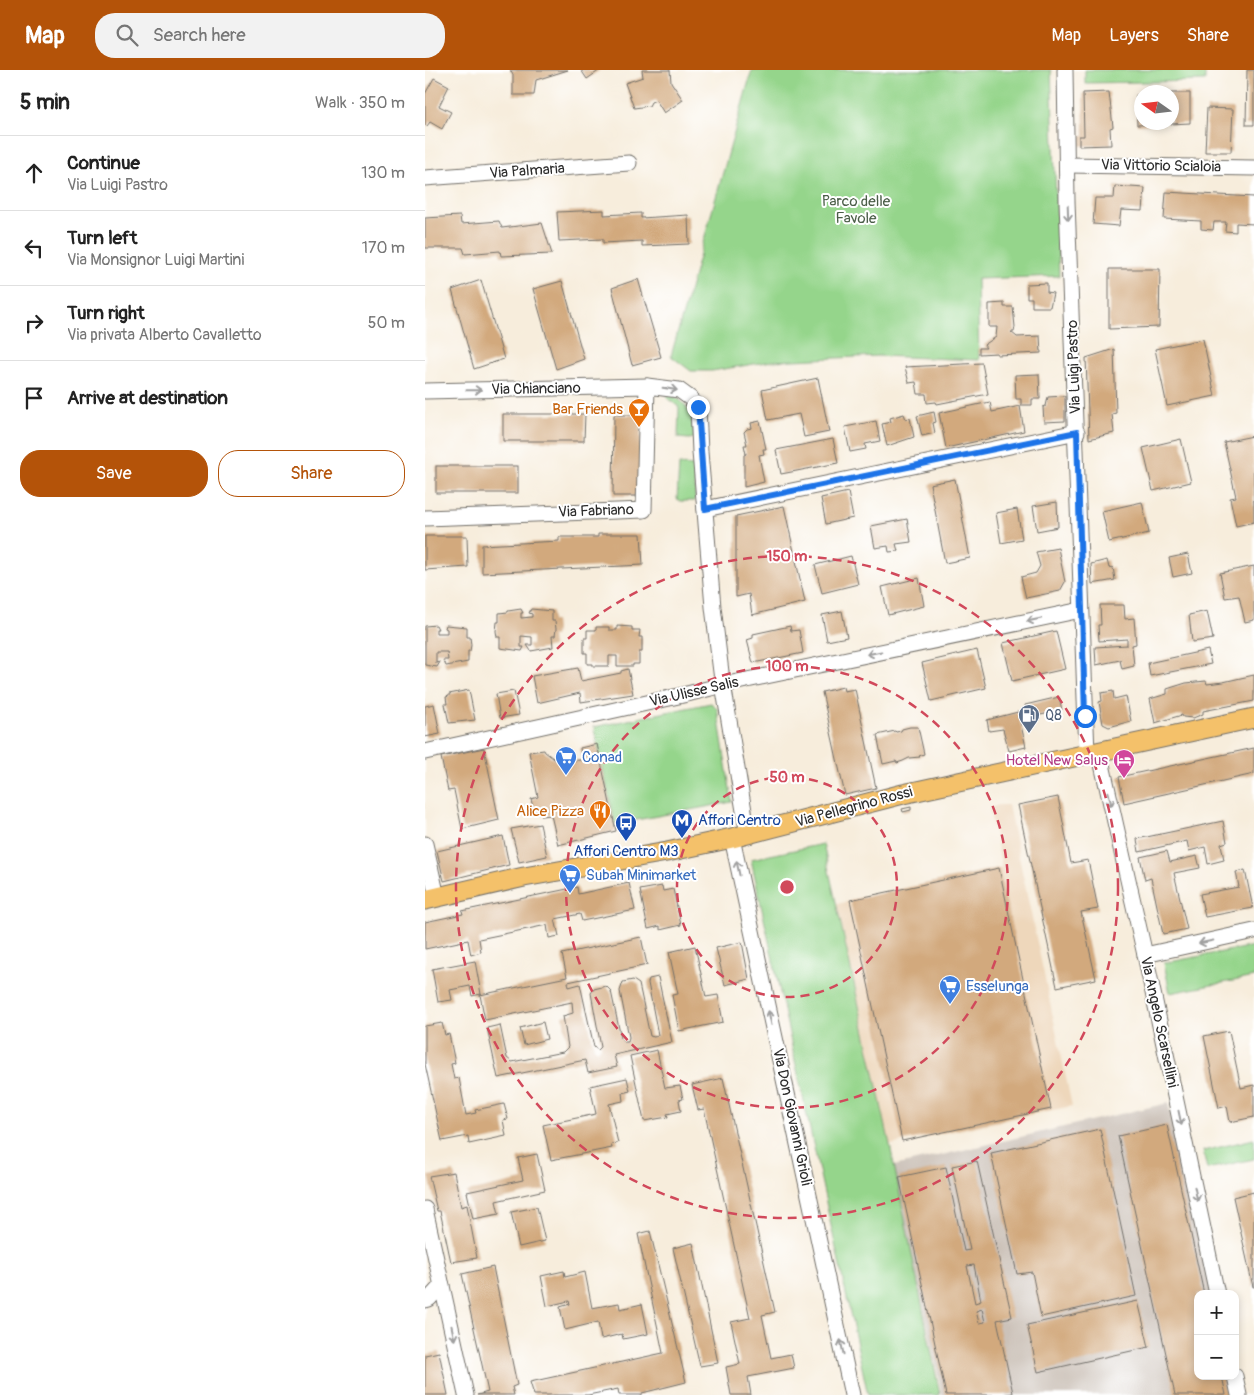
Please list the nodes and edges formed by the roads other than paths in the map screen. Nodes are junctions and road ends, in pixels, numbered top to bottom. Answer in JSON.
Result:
{"nodes":[{"id":1,"x":1065,"y":70,"type":"edge"},
{"id":2,"x":629,"y":163,"type":"dead end"},
{"id":3,"x":1068,"y":165,"type":"junction"},
{"id":4,"x":1254,"y":168,"type":"edge"},
{"id":5,"x":425,"y":178,"type":"edge"},
{"id":6,"x":647,"y":386,"type":"junction"},
{"id":7,"x":425,"y":391,"type":"edge"},
{"id":8,"x":1077,"y":432,"type":"junction"},
{"id":9,"x":705,"y":509,"type":"junction"},
{"id":10,"x":425,"y":518,"type":"edge"},
{"id":11,"x":1081,"y":610,"type":"junction"},
{"id":12,"x":723,"y":685,"type":"junction"},
{"id":13,"x":1254,"y":718,"type":"edge"},
{"id":14,"x":425,"y":752,"type":"edge"},
{"id":15,"x":1093,"y":752,"type":"junction"},
{"id":16,"x":740,"y":837,"type":"junction"},
{"id":17,"x":425,"y":844,"type":"edge"},
{"id":18,"x":431,"y":898,"type":"edge"},
{"id":19,"x":1254,"y":931,"type":"edge"},
{"id":20,"x":1145,"y":955,"type":"junction"},
{"id":21,"x":425,"y":1209,"type":"edge"},
{"id":22,"x":442,"y":1285,"type":"junction"},
{"id":23,"x":1216,"y":1290,"type":"edge"},
{"id":24,"x":425,"y":1300,"type":"edge"},
{"id":25,"x":1236,"y":1380,"type":"edge"},
{"id":26,"x":466,"y":1395,"type":"edge"},
{"id":27,"x":852,"y":1395,"type":"edge"},
{"id":28,"x":1239,"y":1395,"type":"edge"}],
"edges":[{"from":1,"to":3,"type":"street","name":"Via Luigi Pastro"},
{"from":2,"to":5,"type":"street","name":"Via Palmaria"},
{"from":3,"to":4,"type":"street","name":"Via Vittorio Scialoia"},
{"from":3,"to":8,"type":"street","name":"Via Luigi Pastro","one_way":true},
{"from":7,"to":6,"type":"street","name":"Via Chianciano","one_way":true},
{"from":6,"to":9,"type":"street","name":"Via Chianciano","one_way":true},
{"from":6,"to":10,"type":"street","name":"Via Fabriano"},
{"from":8,"to":9,"type":"street"},
{"from":8,"to":11,"type":"street","name":"Via Luigi Pastro"},
{"from":9,"to":12,"type":"street","name":"Via Don Giovanni Grioli"},
{"from":11,"to":12,"type":"street","name":"Via Ulisse Salis","one_way":true},
{"from":11,"to":15,"type":"street","name":"Via Luigi Pastro"},
{"from":12,"to":14,"type":"street","name":"Via Ulisse Salis"},
{"from":12,"to":16,"type":"street","name":"Via Don Giovanni Grioli"},
{"from":13,"to":15,"type":"main road","name":"Via Pellegrino Rossi"},
{"from":15,"to":16,"type":"main road","name":"Via Pellegrino Rossi"},
{"from":15,"to":20,"type":"street","name":"Via Angelo Scarsellini","one_way":true},
{"from":16,"to":18,"type":"main road","name":"Via Pellegrino Rossi"},
{"from":27,"to":16,"type":"street","name":"Via Don Giovanni Grioli","one_way":true},
{"from":17,"to":18,"type":"street"},
{"from":19,"to":20,"type":"street","one_way":true},
{"from":20,"to":23,"type":"street","name":"Via Angelo Scarsellini","one_way":true},
{"from":21,"to":22,"type":"street"},
{"from":22,"to":24,"type":"street"},
{"from":22,"to":26,"type":"street","one_way":true},
{"from":25,"to":28,"type":"street"}]}
